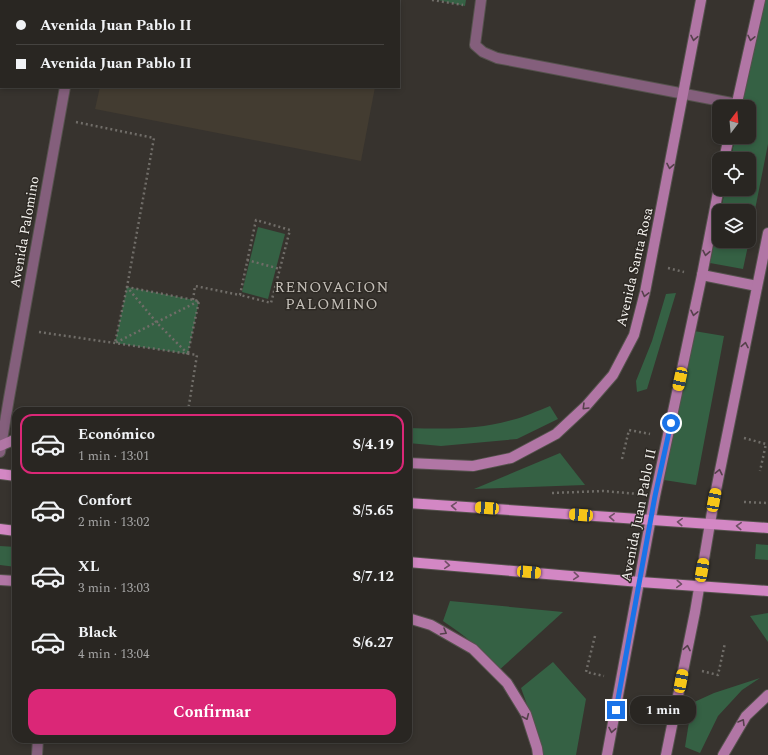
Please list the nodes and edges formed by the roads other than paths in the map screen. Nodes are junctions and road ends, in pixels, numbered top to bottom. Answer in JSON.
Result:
{"nodes":[{"id":1,"x":701,"y":0,"type":"edge"},
{"id":2,"x":760,"y":0,"type":"edge"},
{"id":3,"x":480,"y":4,"type":"edge"},
{"id":4,"x":65,"y":88,"type":"edge"},
{"id":5,"x":684,"y":93,"type":"junction"},
{"id":6,"x":712,"y":100,"type":"edge"},
{"id":7,"x":737,"y":100,"type":"edge"},
{"id":8,"x":717,"y":196,"type":"edge"},
{"id":9,"x":768,"y":233,"type":"edge"},
{"id":10,"x":702,"y":275,"type":"junction"},
{"id":11,"x":757,"y":286,"type":"junction"},
{"id":12,"x":12,"y":441,"type":"edge"},
{"id":13,"x":1,"y":448,"type":"edge"},
{"id":14,"x":412,"y":463,"type":"edge"},
{"id":15,"x":0,"y":474,"type":"edge"},
{"id":16,"x":12,"y":476,"type":"edge"},
{"id":17,"x":412,"y":503,"type":"edge"},
{"id":18,"x":651,"y":520,"type":"junction"},
{"id":19,"x":710,"y":524,"type":"junction"},
{"id":20,"x":768,"y":528,"type":"edge"},
{"id":21,"x":0,"y":529,"type":"edge"},
{"id":22,"x":12,"y":530,"type":"edge"},
{"id":23,"x":412,"y":562,"type":"edge"},
{"id":24,"x":0,"y":580,"type":"edge"},
{"id":25,"x":12,"y":581,"type":"edge"},
{"id":26,"x":640,"y":582,"type":"junction"},
{"id":27,"x":699,"y":586,"type":"junction"},
{"id":28,"x":768,"y":591,"type":"edge"},
{"id":29,"x":412,"y":619,"type":"edge"},
{"id":30,"x":768,"y":695,"type":"edge"},
{"id":31,"x":38,"y":743,"type":"edge"},
{"id":32,"x":37,"y":755,"type":"edge"},
{"id":33,"x":538,"y":755,"type":"edge"},
{"id":34,"x":607,"y":755,"type":"edge"},
{"id":35,"x":666,"y":755,"type":"edge"},
{"id":36,"x":723,"y":755,"type":"edge"}],
"edges":[{"from":1,"to":5,"type":"main road","name":"Avenida Santa Rosa","one_way":true},
{"from":2,"to":7,"type":"main road","one_way":true},
{"from":3,"to":5,"type":"street"},
{"from":4,"to":13,"type":"street","name":"Avenida Palomino"},
{"from":5,"to":6,"type":"street"},
{"from":5,"to":14,"type":"main road","name":"Avenida Santa Rosa","one_way":true},
{"from":8,"to":10,"type":"main road","name":"Avenida Juan Pablo II","one_way":true},
{"from":9,"to":11,"type":"main road"},
{"from":10,"to":11,"type":"main road"},
{"from":10,"to":18,"type":"main road","name":"Avenida Juan Pablo II","one_way":true},
{"from":19,"to":11,"type":"main road","one_way":true},
{"from":12,"to":13,"type":"main road"},
{"from":15,"to":16,"type":"main road"},
{"from":18,"to":17,"type":"main road","one_way":true},
{"from":19,"to":18,"type":"main road","one_way":true},
{"from":18,"to":26,"type":"main road","name":"Avenida Juan Pablo II"},
{"from":20,"to":19,"type":"main road","one_way":true},
{"from":19,"to":27,"type":"main road"},
{"from":21,"to":22,"type":"main road"},
{"from":23,"to":26,"type":"main road","one_way":true},
{"from":24,"to":25,"type":"main road"},
{"from":26,"to":27,"type":"main road","one_way":true},
{"from":26,"to":34,"type":"main road","name":"Avenida Juan Pablo II","one_way":true},
{"from":27,"to":28,"type":"main road"},
{"from":35,"to":27,"type":"main road","one_way":true},
{"from":29,"to":33,"type":"main road","one_way":true},
{"from":36,"to":30,"type":"main road","one_way":true},
{"from":31,"to":32,"type":"street"}]}
